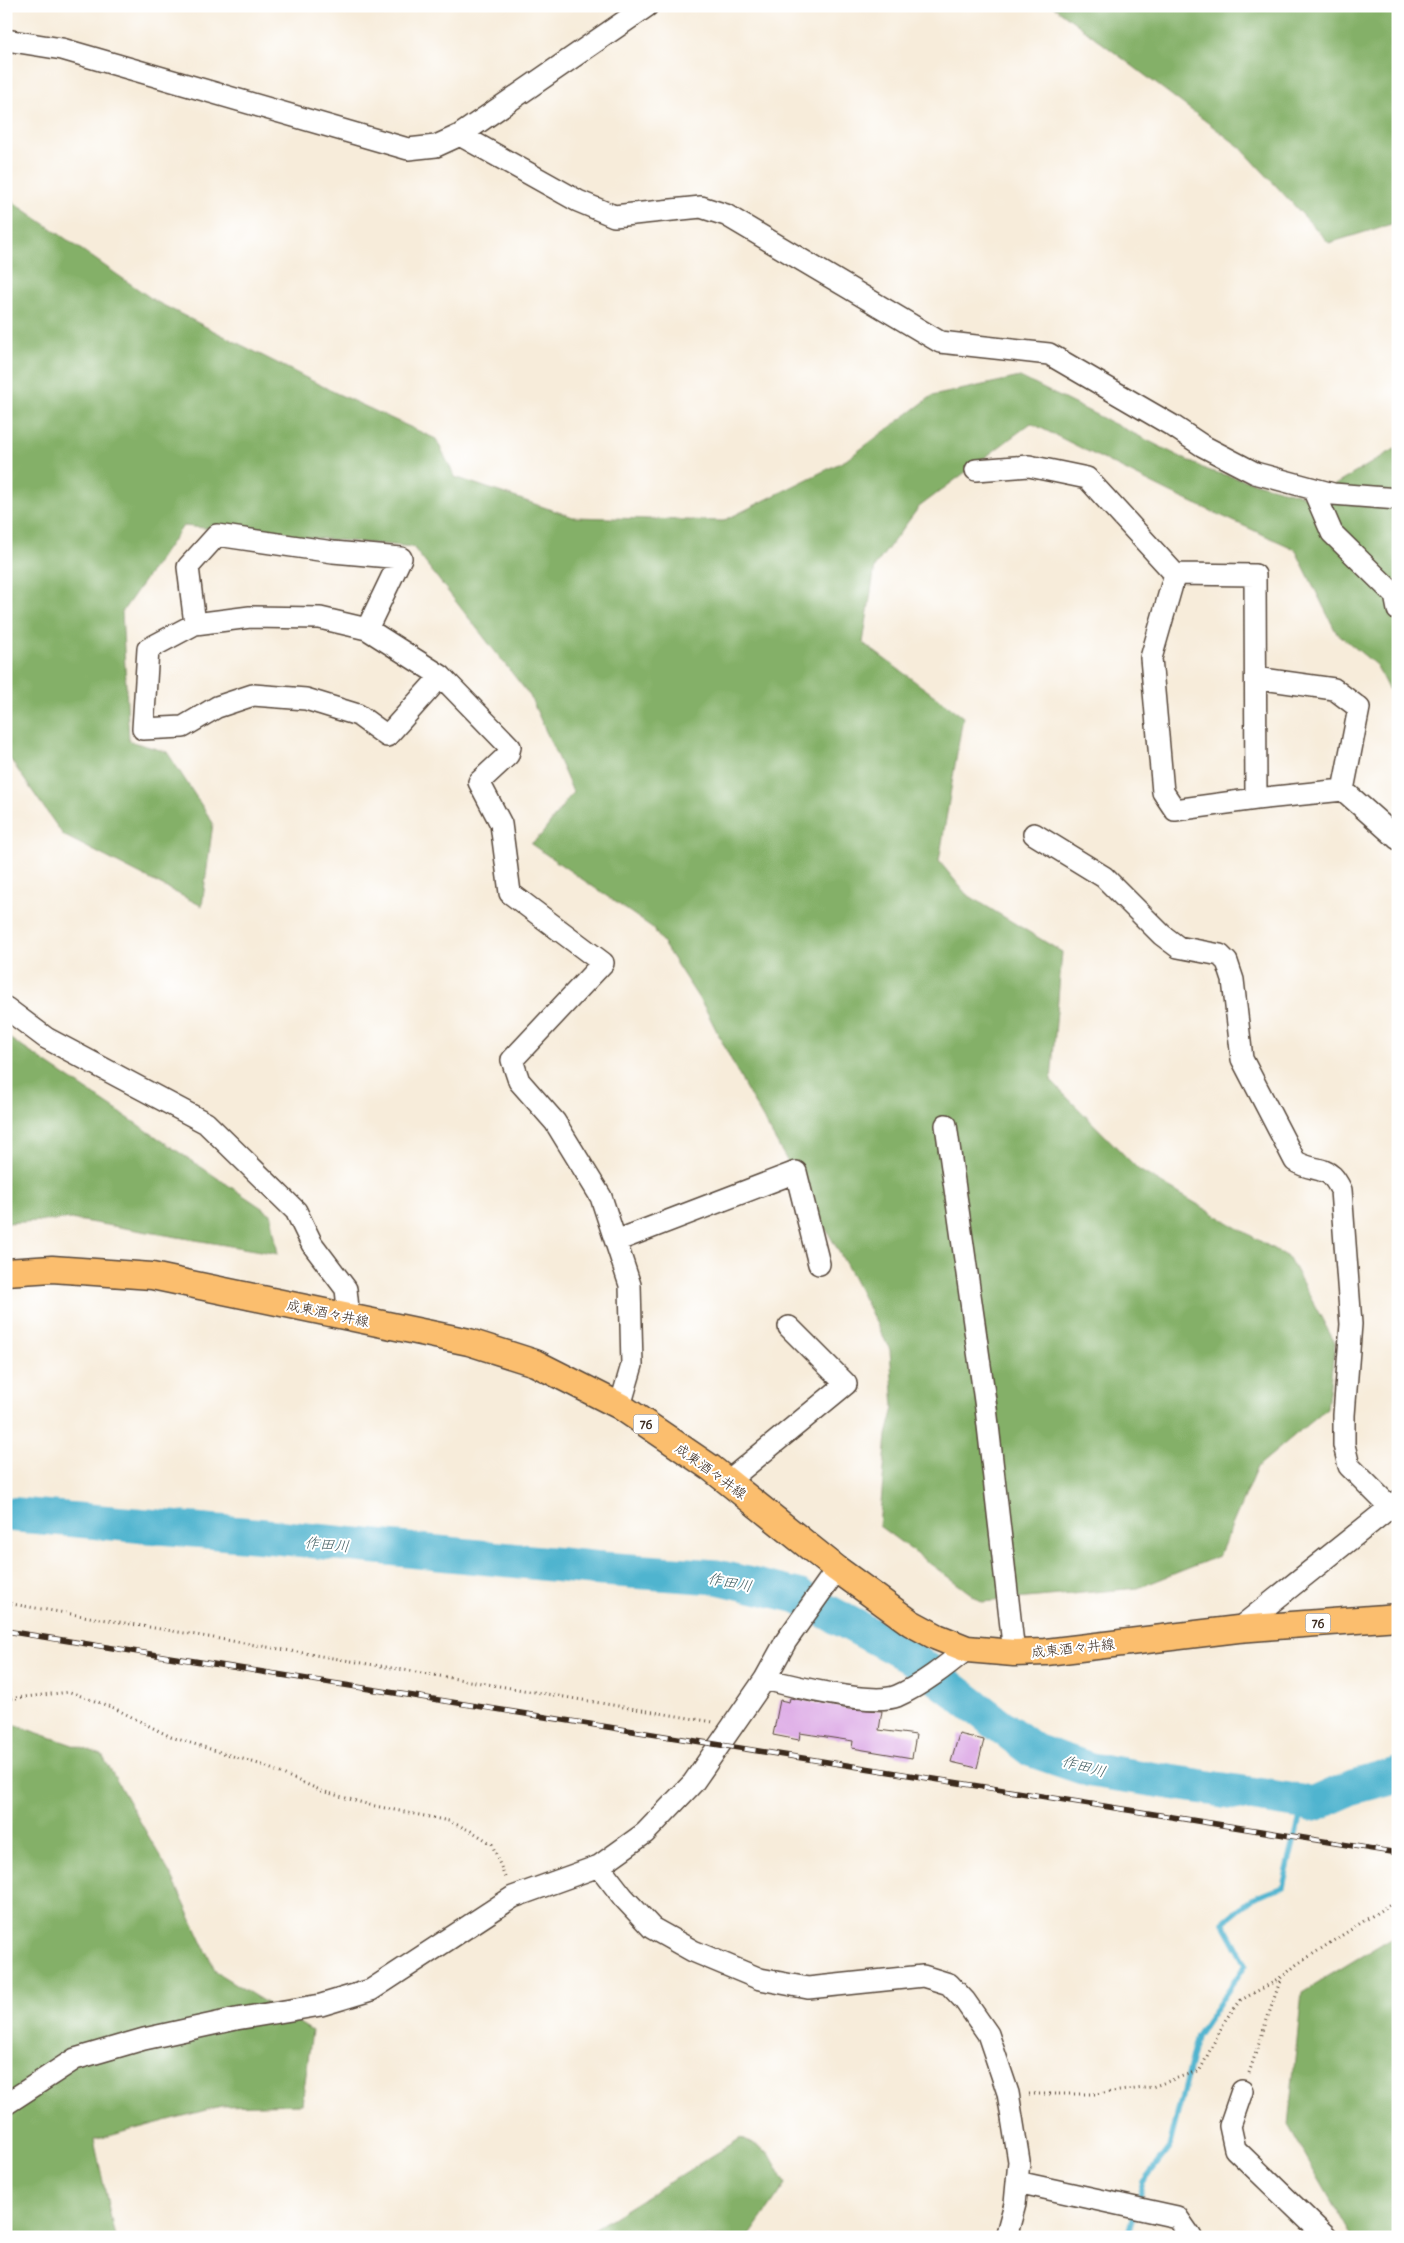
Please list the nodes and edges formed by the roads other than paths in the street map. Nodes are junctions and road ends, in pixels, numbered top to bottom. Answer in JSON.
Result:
{"nodes":[{"id":1,"x":647,"y":6,"type":"edge"},
{"id":2,"x":6,"y":40,"type":"edge"},
{"id":3,"x":460,"y":135,"type":"junction"},
{"id":4,"x":976,"y":470,"type":"dead end"},
{"id":5,"x":1313,"y":489,"type":"junction"},
{"id":6,"x":1398,"y":499,"type":"edge"},
{"id":7,"x":1175,"y":574,"type":"junction"},
{"id":8,"x":1398,"y":610,"type":"edge"},
{"id":9,"x":196,"y":624,"type":"junction"},
{"id":10,"x":367,"y":629,"type":"junction"},
{"id":11,"x":441,"y":676,"type":"junction"},
{"id":12,"x":1256,"y":678,"type":"junction"},
{"id":13,"x":1343,"y":790,"type":"junction"},
{"id":14,"x":1256,"y":799,"type":"junction"},
{"id":15,"x":1034,"y":834,"type":"dead end"},
{"id":16,"x":1398,"y":838,"type":"edge"},
{"id":17,"x":6,"y":1008,"type":"edge"},
{"id":18,"x":946,"y":1126,"type":"dead end"},
{"id":19,"x":616,"y":1242,"type":"junction"},
{"id":20,"x":819,"y":1264,"type":"dead end"},
{"id":21,"x":6,"y":1272,"type":"edge"},
{"id":22,"x":349,"y":1318,"type":"junction"},
{"id":23,"x":789,"y":1327,"type":"dead end"},
{"id":24,"x":620,"y":1406,"type":"junction"},
{"id":25,"x":728,"y":1482,"type":"junction"},
{"id":26,"x":1394,"y":1504,"type":"edge"},
{"id":27,"x":837,"y":1569,"type":"junction"},
{"id":28,"x":1398,"y":1617,"type":"edge"},
{"id":29,"x":1238,"y":1629,"type":"junction"},
{"id":30,"x":967,"y":1649,"type":"junction"},
{"id":31,"x":1014,"y":1653,"type":"junction"},
{"id":32,"x":765,"y":1679,"type":"junction"},
{"id":33,"x":599,"y":1866,"type":"junction"},
{"id":34,"x":1242,"y":2091,"type":"road end"},
{"id":35,"x":6,"y":2104,"type":"edge"},
{"id":36,"x":1017,"y":2182,"type":"junction"},
{"id":37,"x":1006,"y":2237,"type":"edge"},
{"id":38,"x":1191,"y":2237,"type":"edge"},
{"id":39,"x":1326,"y":2237,"type":"edge"}],
"edges":[{"from":1,"to":3,"type":"street"},
{"from":2,"to":3,"type":"street"},
{"from":3,"to":5,"type":"street"},
{"from":4,"to":7,"type":"street"},
{"from":5,"to":6,"type":"street"},
{"from":5,"to":8,"type":"street"},
{"from":7,"to":12,"type":"street"},
{"from":7,"to":14,"type":"street"},
{"from":9,"to":10,"type":"street"},
{"from":9,"to":10,"type":"street"},
{"from":9,"to":11,"type":"street"},
{"from":10,"to":11,"type":"street"},
{"from":11,"to":19,"type":"street"},
{"from":12,"to":13,"type":"street"},
{"from":12,"to":14,"type":"street"},
{"from":13,"to":14,"type":"street"},
{"from":13,"to":16,"type":"street"},
{"from":15,"to":26,"type":"street"},
{"from":17,"to":22,"type":"street"},
{"from":18,"to":31,"type":"street"},
{"from":19,"to":20,"type":"street"},
{"from":19,"to":24,"type":"street"},
{"from":21,"to":22,"type":"main road","name":"成東酒々井線","number":"76"},
{"from":22,"to":24,"type":"main road","name":"成東酒々井線","number":"76"},
{"from":23,"to":25,"type":"street"},
{"from":24,"to":25,"type":"main road","name":"成東酒々井線","number":"76"},
{"from":25,"to":27,"type":"main road","name":"成東酒々井線","number":"76"},
{"from":26,"to":29,"type":"street"},
{"from":27,"to":30,"type":"main road","name":"成東酒々井線","number":"76"},
{"from":27,"to":32,"type":"street"},
{"from":28,"to":29,"type":"main road","name":"成東酒々井線","number":"76"},
{"from":29,"to":31,"type":"main road","name":"成東酒々井線","number":"76"},
{"from":30,"to":31,"type":"main road","name":"成東酒々井線","number":"76"},
{"from":30,"to":32,"type":"street"},
{"from":32,"to":33,"type":"street"},
{"from":33,"to":35,"type":"street"},
{"from":33,"to":36,"type":"street"},
{"from":34,"to":39,"type":"street"},
{"from":36,"to":37,"type":"street"},
{"from":36,"to":38,"type":"street"}]}
